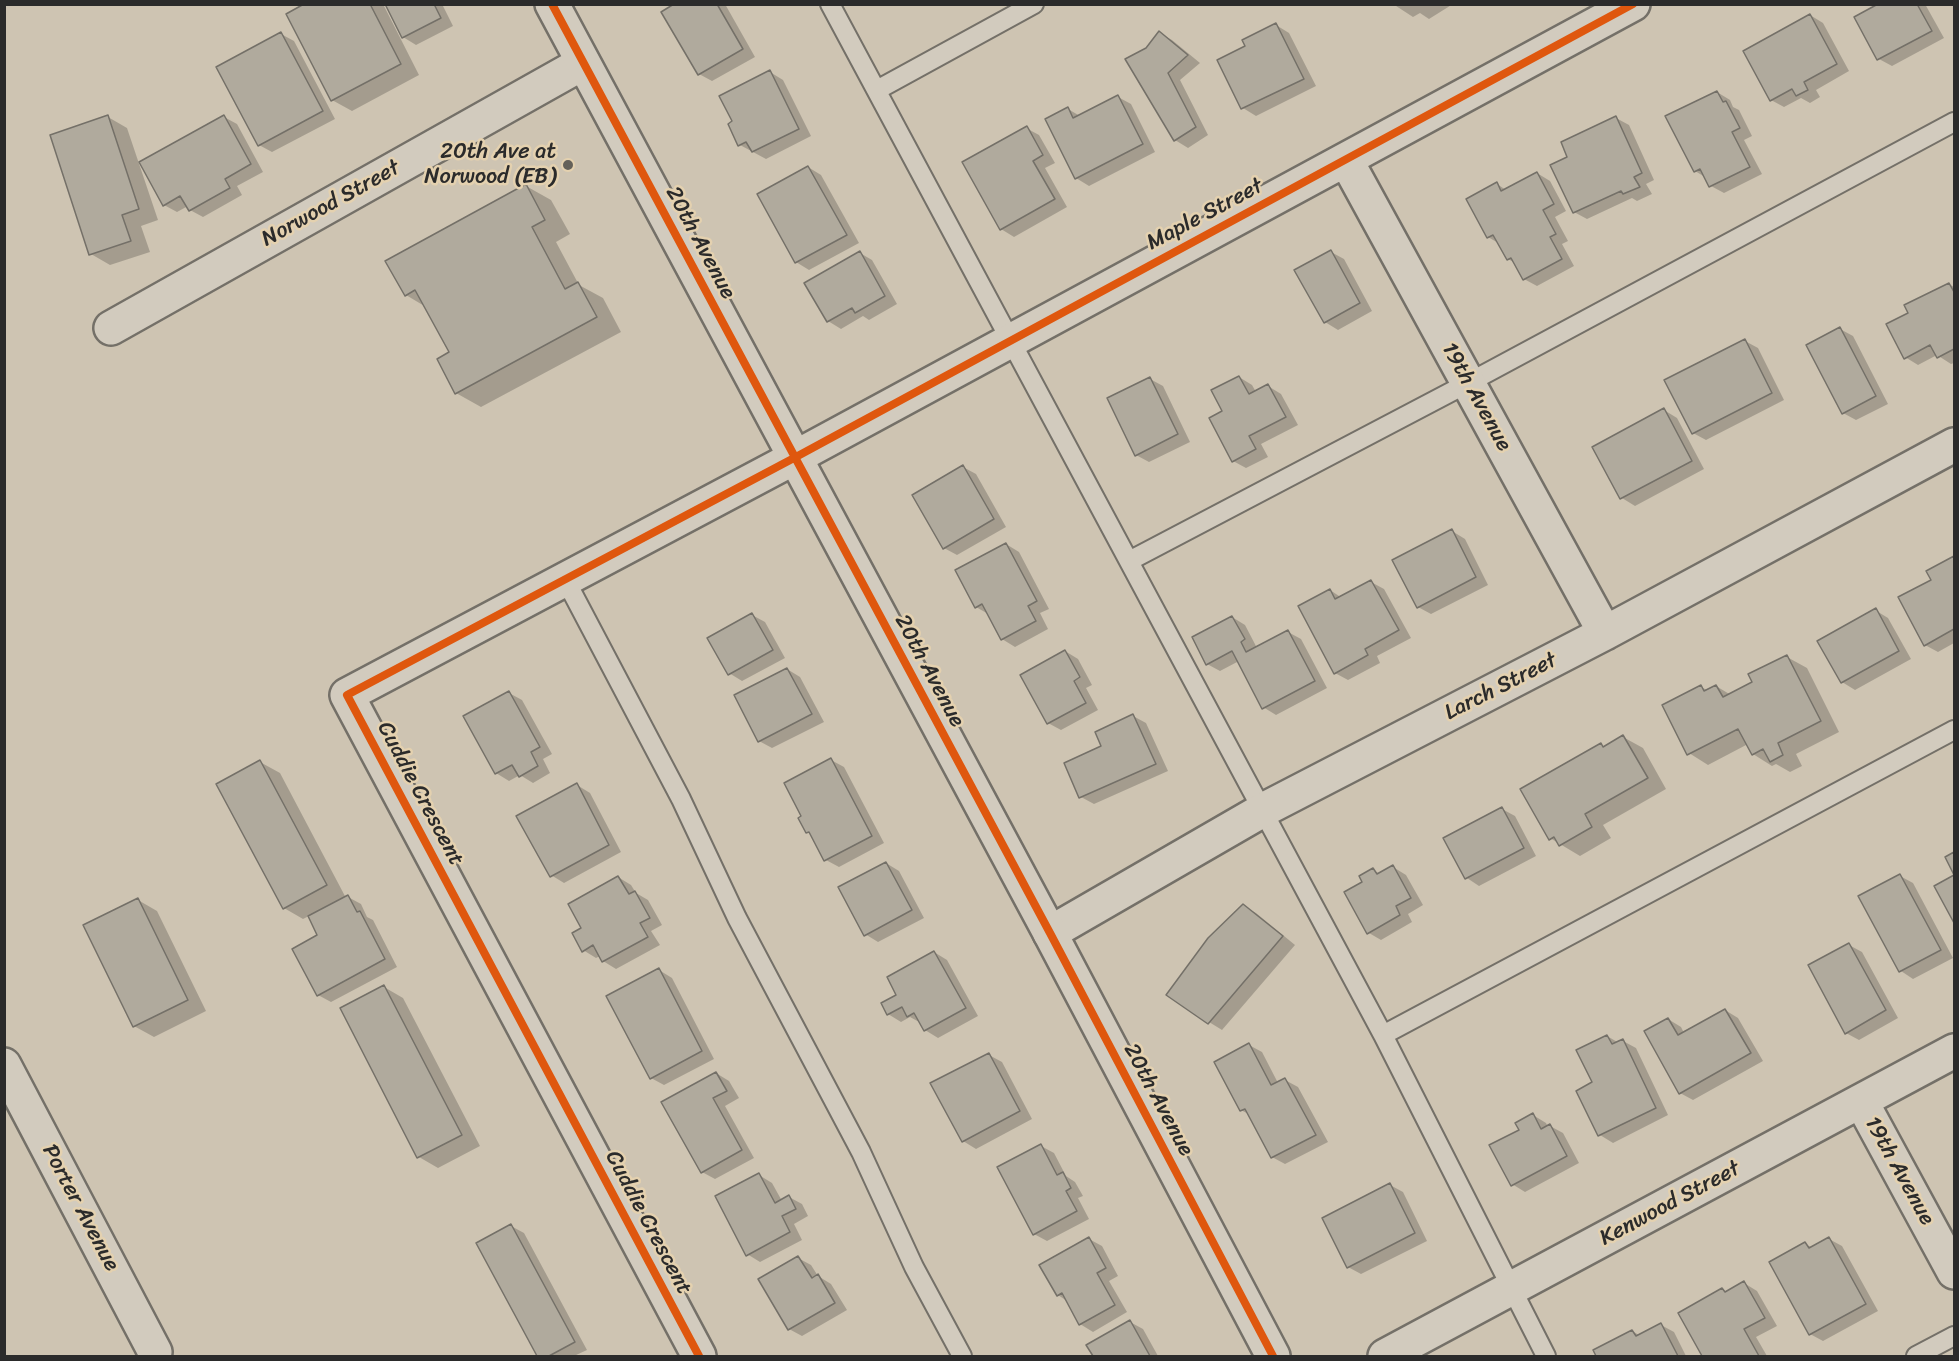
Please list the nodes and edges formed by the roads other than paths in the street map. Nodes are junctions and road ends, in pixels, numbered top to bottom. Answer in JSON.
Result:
{"nodes":[{"id":1,"x":552,"y":4,"type":"edge"},
{"id":2,"x":830,"y":4,"type":"edge"},
{"id":3,"x":1034,"y":4,"type":"edge"},
{"id":4,"x":1633,"y":4,"type":"edge"},
{"id":5,"x":583,"y":63,"type":"junction"},
{"id":6,"x":877,"y":90,"type":"junction"},
{"id":7,"x":1954,"y":122,"type":"edge"},
{"id":8,"x":1346,"y":160,"type":"junction"},
{"id":9,"x":111,"y":328,"type":"dead end"},
{"id":10,"x":1011,"y":341,"type":"junction"},
{"id":11,"x":1468,"y":383,"type":"junction"},
{"id":12,"x":1954,"y":445,"type":"edge"},
{"id":13,"x":794,"y":458,"type":"junction"},
{"id":14,"x":1129,"y":561,"type":"junction"},
{"id":15,"x":565,"y":579,"type":"junction"},
{"id":16,"x":1605,"y":633,"type":"junction"},
{"id":17,"x":1954,"y":730,"type":"edge"},
{"id":18,"x":1263,"y":810,"type":"junction"},
{"id":19,"x":1050,"y":933,"type":"junction"},
{"id":20,"x":1383,"y":1035,"type":"junction"},
{"id":21,"x":1954,"y":1051,"type":"edge"},
{"id":22,"x":4,"y":1065,"type":"edge"},
{"id":23,"x":1861,"y":1101,"type":"junction"},
{"id":24,"x":1954,"y":1272,"type":"edge"},
{"id":25,"x":1511,"y":1289,"type":"junction"},
{"id":26,"x":1954,"y":1336,"type":"edge"},
{"id":27,"x":155,"y":1352,"type":"dead end"},
{"id":28,"x":699,"y":1356,"type":"edge"},
{"id":29,"x":962,"y":1356,"type":"edge"},
{"id":30,"x":1273,"y":1356,"type":"edge"},
{"id":31,"x":1385,"y":1356,"type":"edge"},
{"id":32,"x":1546,"y":1356,"type":"edge"},
{"id":33,"x":1916,"y":1356,"type":"edge"}],
"edges":[{"from":1,"to":5,"type":"street","name":"20th Avenue"},
{"from":2,"to":6,"type":"lane"},
{"from":3,"to":6,"type":"lane"},
{"from":4,"to":8,"type":"street","name":"Maple Street"},
{"from":5,"to":9,"type":"street","name":"Norwood Street"},
{"from":5,"to":13,"type":"street","name":"20th Avenue"},
{"from":6,"to":10,"type":"lane"},
{"from":7,"to":11,"type":"lane"},
{"from":8,"to":10,"type":"street","name":"Maple Street"},
{"from":8,"to":11,"type":"street","name":"19th Avenue"},
{"from":10,"to":13,"type":"street","name":"Maple Street"},
{"from":10,"to":14,"type":"lane"},
{"from":11,"to":14,"type":"lane"},
{"from":11,"to":16,"type":"street","name":"19th Avenue"},
{"from":12,"to":16,"type":"street","name":"Larch Street"},
{"from":13,"to":15,"type":"street","name":"Cuddie Crescent"},
{"from":13,"to":19,"type":"street","name":"20th Avenue"},
{"from":14,"to":18,"type":"lane"},
{"from":15,"to":28,"type":"street","name":"Cuddie Crescent"},
{"from":15,"to":29,"type":"lane"},
{"from":16,"to":18,"type":"street","name":"Larch Street"},
{"from":17,"to":20,"type":"lane"},
{"from":18,"to":19,"type":"street","name":"Larch Street"},
{"from":18,"to":20,"type":"lane"},
{"from":19,"to":30,"type":"street","name":"20th Avenue"},
{"from":20,"to":25,"type":"lane"},
{"from":21,"to":23,"type":"street","name":"Kenwood Street"},
{"from":22,"to":27,"type":"street","name":"Porter Avenue"},
{"from":23,"to":24,"type":"street","name":"19th Avenue"},
{"from":23,"to":25,"type":"street","name":"Kenwood Street"},
{"from":25,"to":31,"type":"street","name":"Kenwood Street"},
{"from":25,"to":32,"type":"lane"},
{"from":26,"to":33,"type":"lane"}]}
